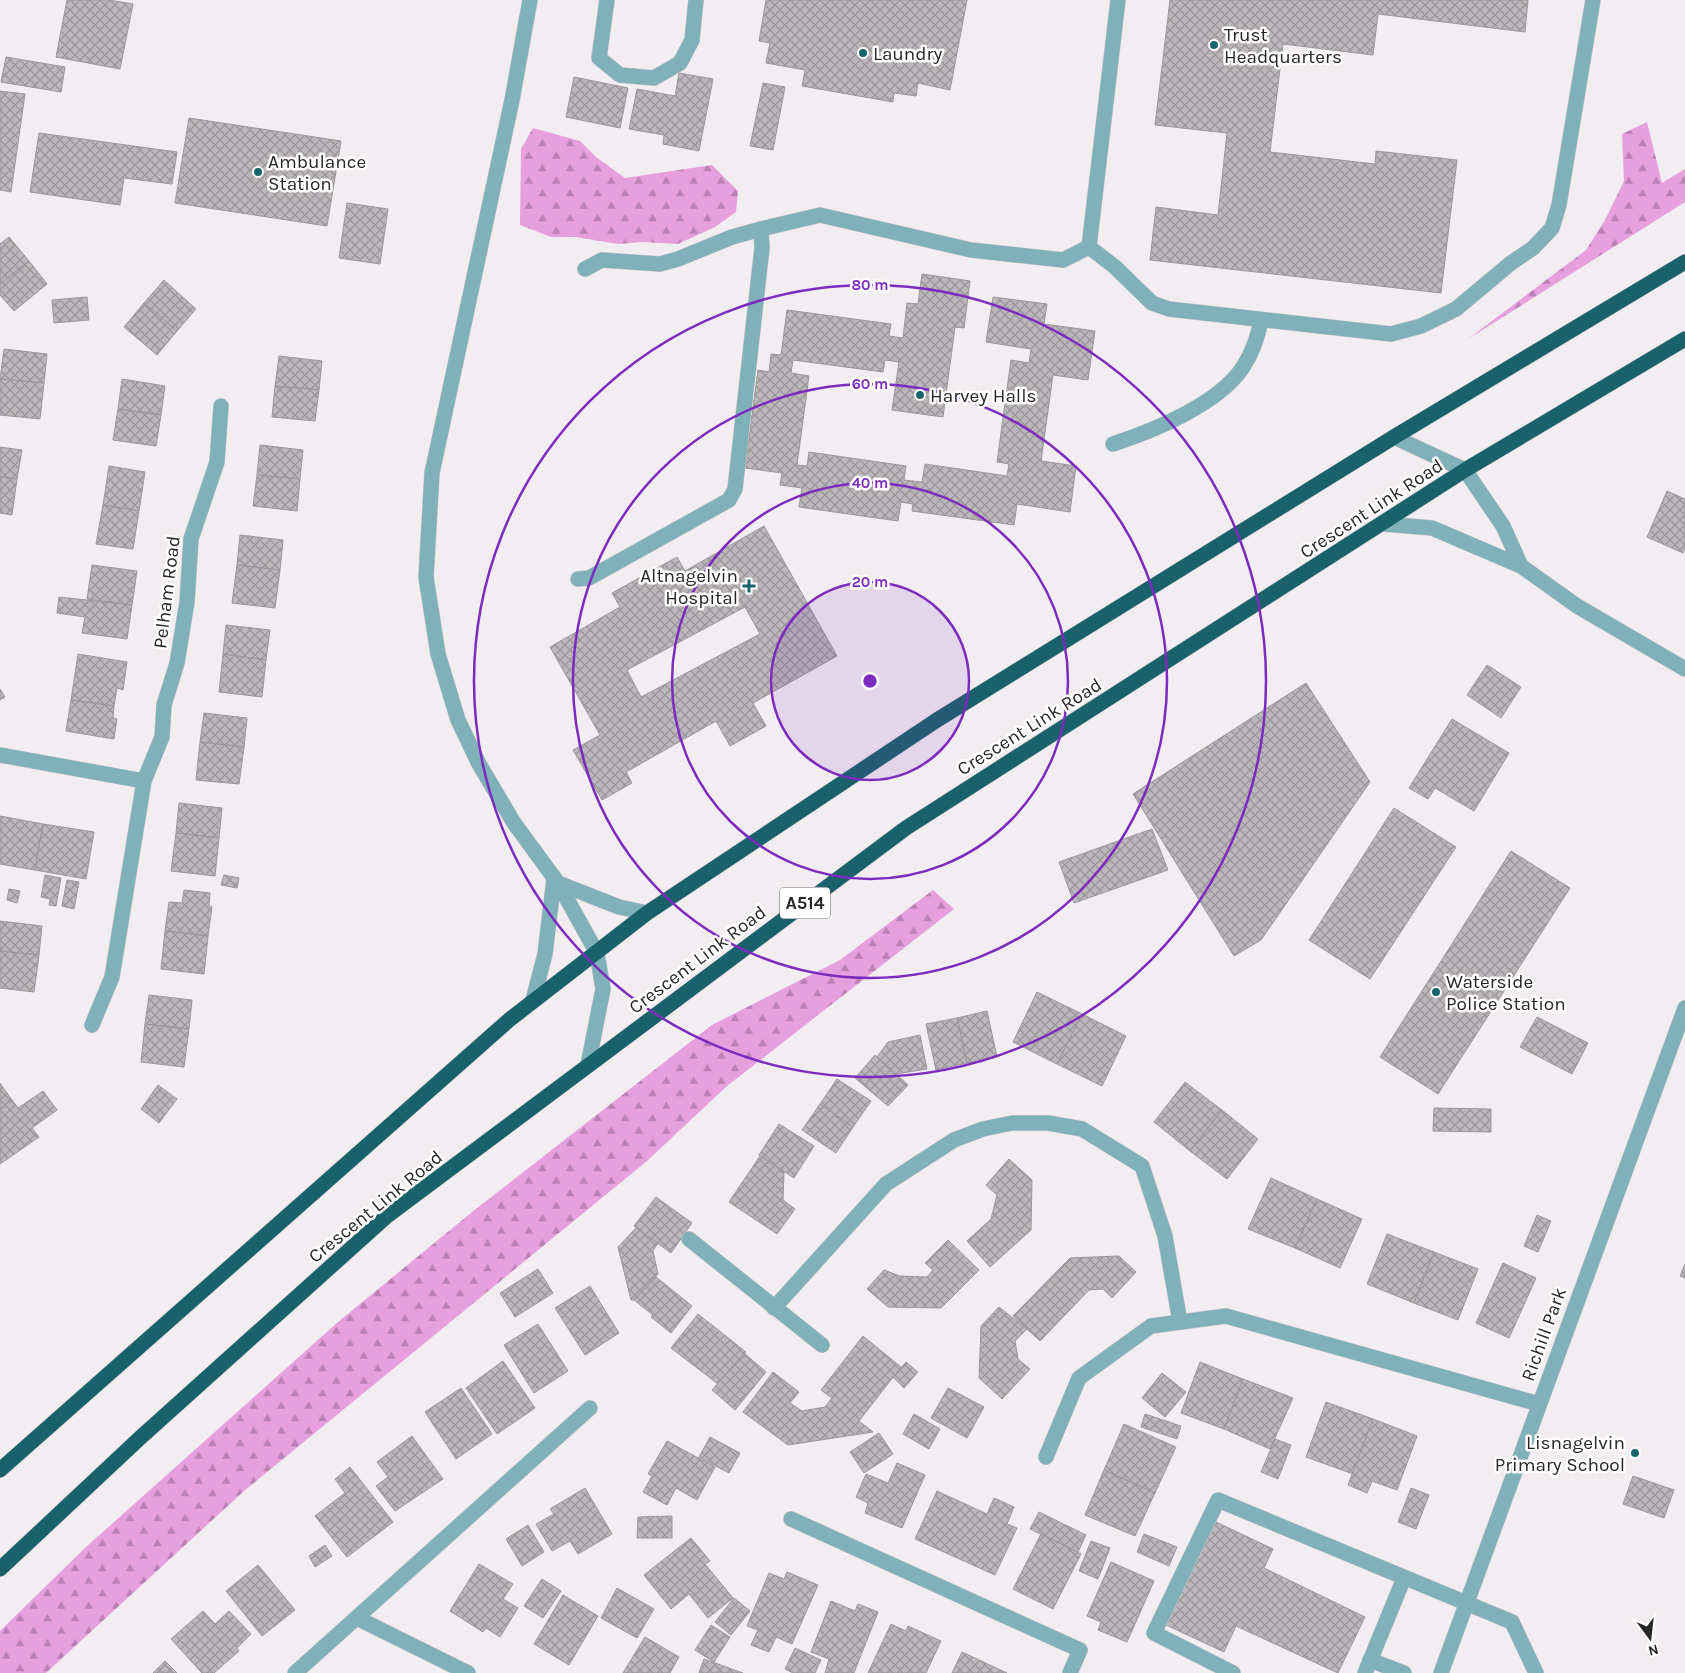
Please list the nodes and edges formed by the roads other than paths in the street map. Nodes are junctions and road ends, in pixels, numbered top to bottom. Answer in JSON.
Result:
{"nodes":[{"id":1,"x":530,"y":0,"type":"edge"},
{"id":2,"x":607,"y":0,"type":"edge"},
{"id":3,"x":696,"y":0,"type":"edge"},
{"id":4,"x":1118,"y":0,"type":"edge"},
{"id":5,"x":1593,"y":0,"type":"edge"},
{"id":6,"x":760,"y":229,"type":"junction"},
{"id":7,"x":1089,"y":247,"type":"junction"},
{"id":8,"x":1685,"y":262,"type":"edge"},
{"id":9,"x":585,"y":269,"type":"dead end"},
{"id":10,"x":1261,"y":321,"type":"junction"},
{"id":11,"x":1685,"y":339,"type":"edge"},
{"id":12,"x":221,"y":406,"type":"dead end"},
{"id":13,"x":1394,"y":437,"type":"junction"},
{"id":14,"x":1113,"y":444,"type":"dead end"},
{"id":15,"x":1465,"y":470,"type":"junction"},
{"id":16,"x":1384,"y":524,"type":"junction"},
{"id":17,"x":1521,"y":566,"type":"junction"},
{"id":18,"x":578,"y":579,"type":"dead end"},
{"id":19,"x":1685,"y":669,"type":"edge"},
{"id":20,"x":0,"y":754,"type":"edge"},
{"id":21,"x":144,"y":781,"type":"junction"},
{"id":22,"x":556,"y":881,"type":"junction"},
{"id":23,"x":648,"y":913,"type":"junction"},
{"id":24,"x":597,"y":953,"type":"junction"},
{"id":25,"x":533,"y":1000,"type":"junction"},
{"id":26,"x":1685,"y":1008,"type":"edge"},
{"id":27,"x":92,"y":1025,"type":"dead end"},
{"id":28,"x":588,"y":1065,"type":"junction"},
{"id":29,"x":689,"y":1239,"type":"dead end"},
{"id":30,"x":774,"y":1308,"type":"junction"},
{"id":31,"x":1180,"y":1322,"type":"junction"},
{"id":32,"x":822,"y":1345,"type":"dead end"},
{"id":33,"x":1539,"y":1404,"type":"junction"},
{"id":34,"x":590,"y":1408,"type":"dead end"},
{"id":35,"x":1046,"y":1458,"type":"dead end"},
{"id":36,"x":0,"y":1470,"type":"edge"},
{"id":37,"x":791,"y":1519,"type":"dead end"},
{"id":38,"x":0,"y":1569,"type":"edge"},
{"id":39,"x":1404,"y":1578,"type":"junction"},
{"id":40,"x":1466,"y":1603,"type":"junction"},
{"id":41,"x":357,"y":1618,"type":"junction"},
{"id":42,"x":1368,"y":1667,"type":"edge"},
{"id":43,"x":294,"y":1673,"type":"edge"},
{"id":44,"x":468,"y":1673,"type":"edge"},
{"id":45,"x":1070,"y":1673,"type":"edge"},
{"id":46,"x":1234,"y":1673,"type":"edge"},
{"id":47,"x":1404,"y":1673,"type":"edge"},
{"id":48,"x":1441,"y":1673,"type":"edge"},
{"id":49,"x":1536,"y":1673,"type":"edge"}],
"edges":[{"from":1,"to":22,"type":"street"},
{"from":2,"to":3,"type":"street"},
{"from":4,"to":7,"type":"street"},
{"from":5,"to":10,"type":"street"},
{"from":6,"to":7,"type":"street"},
{"from":6,"to":9,"type":"street"},
{"from":6,"to":18,"type":"street"},
{"from":7,"to":10,"type":"street"},
{"from":8,"to":13,"type":"highway"},
{"from":10,"to":14,"type":"street"},
{"from":11,"to":15,"type":"highway","name":"Crescent Link Road","number":"A514"},
{"from":12,"to":21,"type":"street","name":"Pelham Road"},
{"from":13,"to":15,"type":"street"},
{"from":13,"to":23,"type":"highway"},
{"from":15,"to":16,"type":"highway","name":"Crescent Link Road","number":"A514"},
{"from":15,"to":17,"type":"street"},
{"from":16,"to":17,"type":"street"},
{"from":16,"to":28,"type":"highway","name":"Crescent Link Road","number":"A514"},
{"from":17,"to":19,"type":"street"},
{"from":20,"to":21,"type":"street"},
{"from":21,"to":27,"type":"street","name":"Pelham Road"},
{"from":22,"to":23,"type":"street"},
{"from":22,"to":24,"type":"street"},
{"from":22,"to":25,"type":"street"},
{"from":23,"to":24,"type":"highway"},
{"from":24,"to":25,"type":"highway"},
{"from":24,"to":28,"type":"street"},
{"from":25,"to":36,"type":"highway"},
{"from":26,"to":33,"type":"street","name":"Richill Park"},
{"from":28,"to":38,"type":"highway","name":"Crescent Link Road","number":"A514"},
{"from":29,"to":30,"type":"street"},
{"from":30,"to":31,"type":"street"},
{"from":30,"to":32,"type":"street"},
{"from":31,"to":33,"type":"street"},
{"from":31,"to":35,"type":"street"},
{"from":33,"to":40,"type":"street","name":"Richill Park"},
{"from":34,"to":41,"type":"street"},
{"from":37,"to":45,"type":"street"},
{"from":39,"to":40,"type":"street"},
{"from":39,"to":42,"type":"street"},
{"from":39,"to":46,"type":"street"},
{"from":40,"to":48,"type":"street","name":"Richill Park"},
{"from":40,"to":49,"type":"street"},
{"from":41,"to":43,"type":"street"},
{"from":41,"to":44,"type":"street"},
{"from":42,"to":47,"type":"street"}]}
